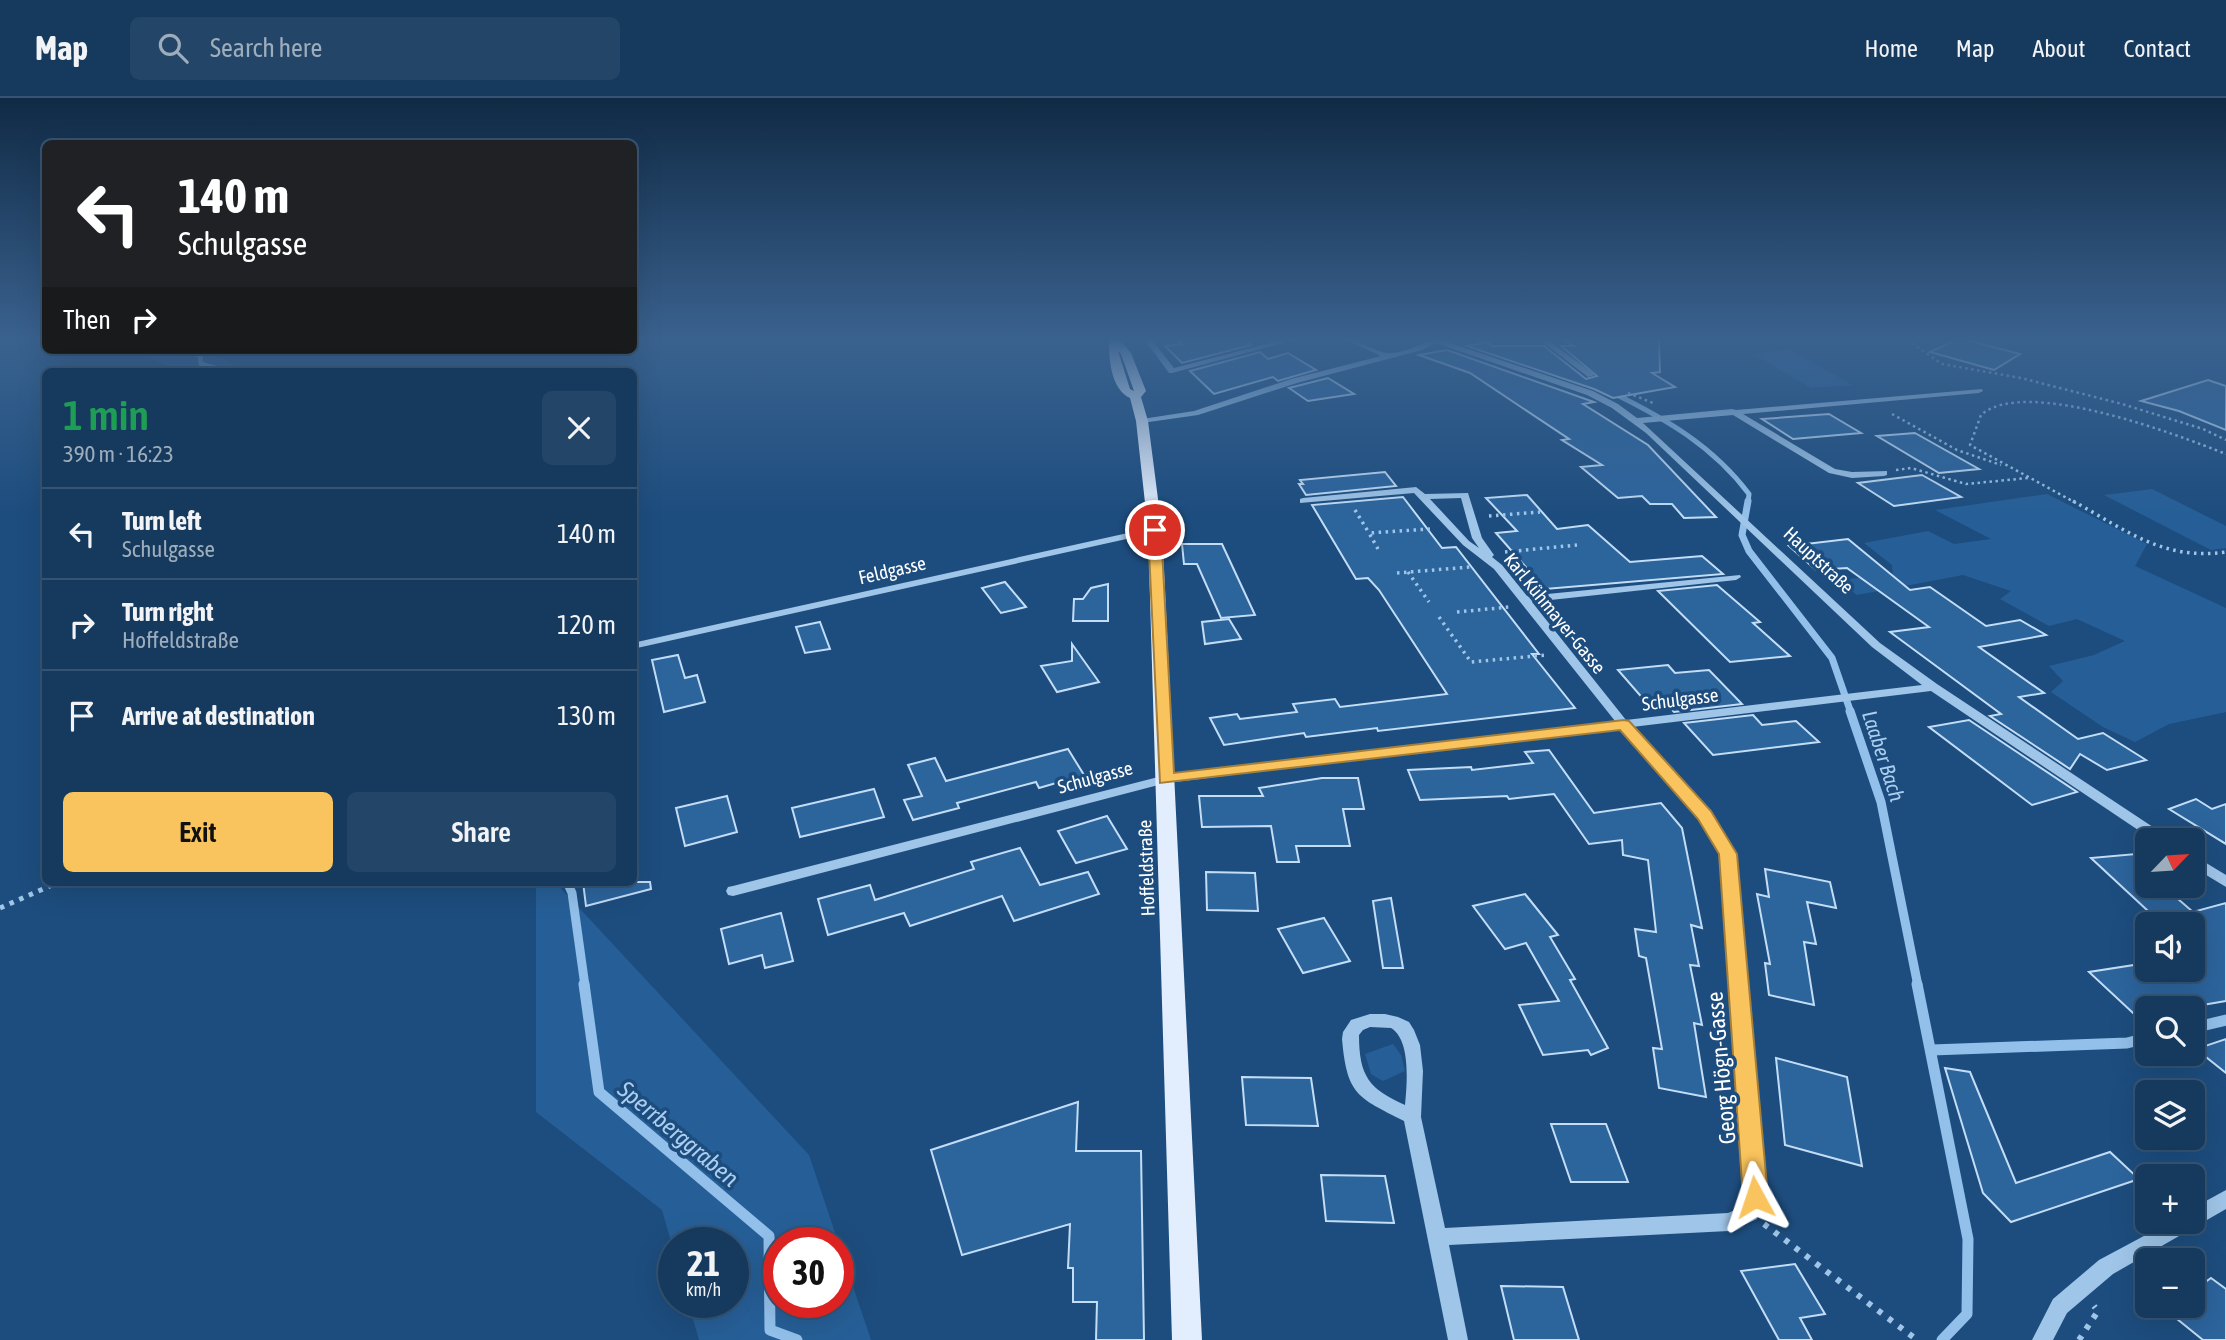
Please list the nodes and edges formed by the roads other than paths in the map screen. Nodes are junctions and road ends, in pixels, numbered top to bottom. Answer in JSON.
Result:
{"nodes":[{"id":1,"x":1136,"y":398,"type":"edge"},
{"id":2,"x":1243,"y":398,"type":"edge"},
{"id":3,"x":1598,"y":398,"type":"edge"},
{"id":4,"x":1882,"y":398,"type":"edge"},
{"id":5,"x":1731,"y":411,"type":"junction"},
{"id":6,"x":1142,"y":421,"type":"junction"},
{"id":7,"x":1636,"y":421,"type":"junction"},
{"id":8,"x":1884,"y":473,"type":"road end"},
{"id":9,"x":1422,"y":497,"type":"junction"},
{"id":10,"x":1303,"y":501,"type":"dead end"},
{"id":11,"x":1155,"y":530,"type":"junction"},
{"id":12,"x":1496,"y":566,"type":"junction"},
{"id":13,"x":1736,"y":578,"type":"dead end"},
{"id":14,"x":1526,"y":603,"type":"junction"},
{"id":15,"x":637,"y":645,"type":"dead end"},
{"id":16,"x":1933,"y":687,"type":"junction"},
{"id":17,"x":1624,"y":724,"type":"junction"},
{"id":18,"x":1166,"y":779,"type":"junction"},
{"id":19,"x":2146,"y":828,"type":"edge"},
{"id":20,"x":2205,"y":867,"type":"edge"},
{"id":21,"x":2226,"y":882,"type":"edge"},
{"id":22,"x":733,"y":891,"type":"dead end"},
{"id":23,"x":1412,"y":1117,"type":"junction"},
{"id":24,"x":2226,"y":1199,"type":"edge"},
{"id":25,"x":2205,"y":1211,"type":"edge"},
{"id":26,"x":2167,"y":1234,"type":"edge"},
{"id":27,"x":1438,"y":1237,"type":"junction"},
{"id":28,"x":1187,"y":1340,"type":"edge"},
{"id":29,"x":1458,"y":1340,"type":"edge"},
{"id":30,"x":2042,"y":1340,"type":"edge"}],
"edges":[{"from":1,"to":6,"type":"main road","name":"Hoffeldstraße"},
{"from":2,"to":6,"type":"street"},
{"from":3,"to":7,"type":"street","name":"Hauptstraße"},
{"from":4,"to":5,"type":"street"},
{"from":5,"to":7,"type":"street"},
{"from":5,"to":8,"type":"street"},
{"from":6,"to":11,"type":"main road","name":"Hoffeldstraße"},
{"from":7,"to":16,"type":"street","name":"Hauptstraße"},
{"from":9,"to":10,"type":"street"},
{"from":9,"to":12,"type":"street","name":"Karl Kühmayer-Gasse"},
{"from":9,"to":12,"type":"street"},
{"from":11,"to":15,"type":"street","name":"Feldgasse"},
{"from":11,"to":18,"type":"main road","name":"Hoffeldstraße"},
{"from":12,"to":14,"type":"street","name":"Karl Kühmayer-Gasse"},
{"from":13,"to":14,"type":"street"},
{"from":14,"to":17,"type":"street","name":"Karl Kühmayer-Gasse"},
{"from":16,"to":17,"type":"street","name":"Schulgasse"},
{"from":16,"to":19,"type":"street","name":"Hauptstraße"},
{"from":17,"to":18,"type":"street","name":"Schulgasse"},
{"from":17,"to":27,"type":"street","name":"Georg Högn-Gasse"},
{"from":18,"to":22,"type":"street","name":"Schulgasse"},
{"from":18,"to":28,"type":"main road","name":"Hoffeldstraße"},
{"from":20,"to":21,"type":"street"},
{"from":23,"to":23,"type":"street"},
{"from":23,"to":27,"type":"street"},
{"from":24,"to":25,"type":"street"},
{"from":26,"to":30,"type":"street"},
{"from":27,"to":29,"type":"street"}]}
